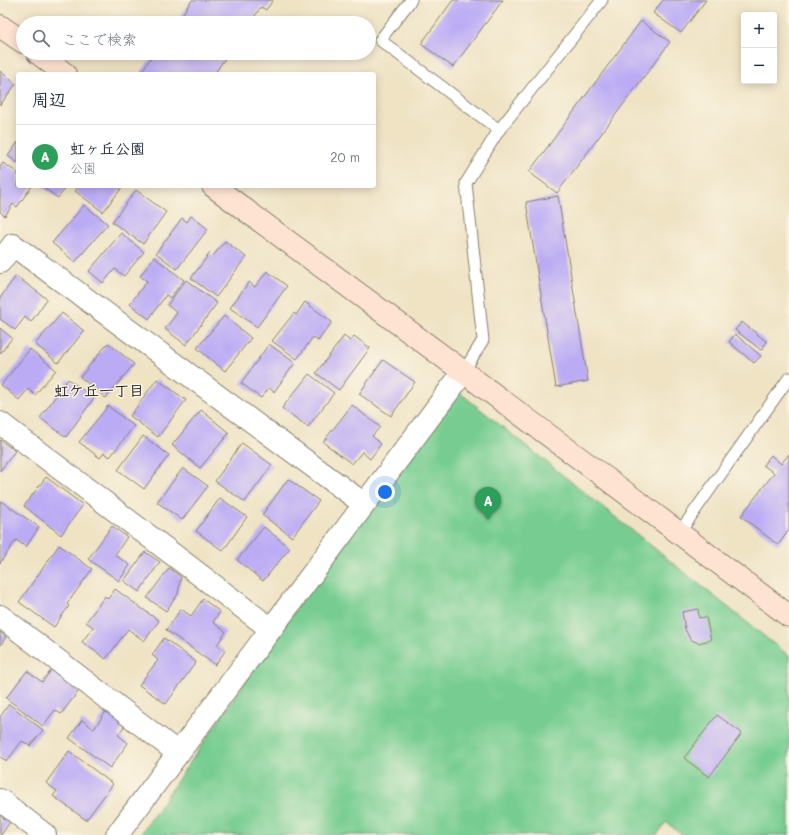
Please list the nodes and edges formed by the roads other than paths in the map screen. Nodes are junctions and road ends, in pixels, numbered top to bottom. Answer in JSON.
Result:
{"nodes":[{"id":1,"x":411,"y":0,"type":"edge"},
{"id":2,"x":602,"y":0,"type":"edge"},
{"id":3,"x":0,"y":26,"type":"edge"},
{"id":4,"x":16,"y":37,"type":"edge"},
{"id":5,"x":47,"y":60,"type":"edge"},
{"id":6,"x":62,"y":72,"type":"edge"},
{"id":7,"x":499,"y":130,"type":"junction"},
{"id":8,"x":216,"y":188,"type":"edge"},
{"id":9,"x":0,"y":262,"type":"edge"},
{"id":10,"x":464,"y":371,"type":"junction"},
{"id":11,"x":789,"y":378,"type":"edge"},
{"id":12,"x":0,"y":423,"type":"edge"},
{"id":13,"x":364,"y":504,"type":"junction"},
{"id":14,"x":679,"y":533,"type":"junction"},
{"id":15,"x":0,"y":616,"type":"edge"},
{"id":16,"x":789,"y":616,"type":"edge"},
{"id":17,"x":271,"y":629,"type":"junction"},
{"id":18,"x":178,"y":753,"type":"junction"},
{"id":19,"x":0,"y":800,"type":"edge"},
{"id":20,"x":45,"y":835,"type":"edge"},
{"id":21,"x":117,"y":835,"type":"edge"}],
"edges":[{"from":1,"to":7,"type":"lane"},
{"from":2,"to":7,"type":"lane"},
{"from":3,"to":4,"type":"street"},
{"from":5,"to":6,"type":"street"},
{"from":7,"to":10,"type":"lane"},
{"from":8,"to":10,"type":"street"},
{"from":9,"to":13,"type":"street"},
{"from":10,"to":13,"type":"street"},
{"from":10,"to":14,"type":"street"},
{"from":11,"to":14,"type":"lane"},
{"from":12,"to":17,"type":"street"},
{"from":13,"to":17,"type":"street"},
{"from":14,"to":16,"type":"street"},
{"from":15,"to":18,"type":"street"},
{"from":17,"to":18,"type":"street"},
{"from":18,"to":21,"type":"street"},
{"from":19,"to":20,"type":"street"}]}
